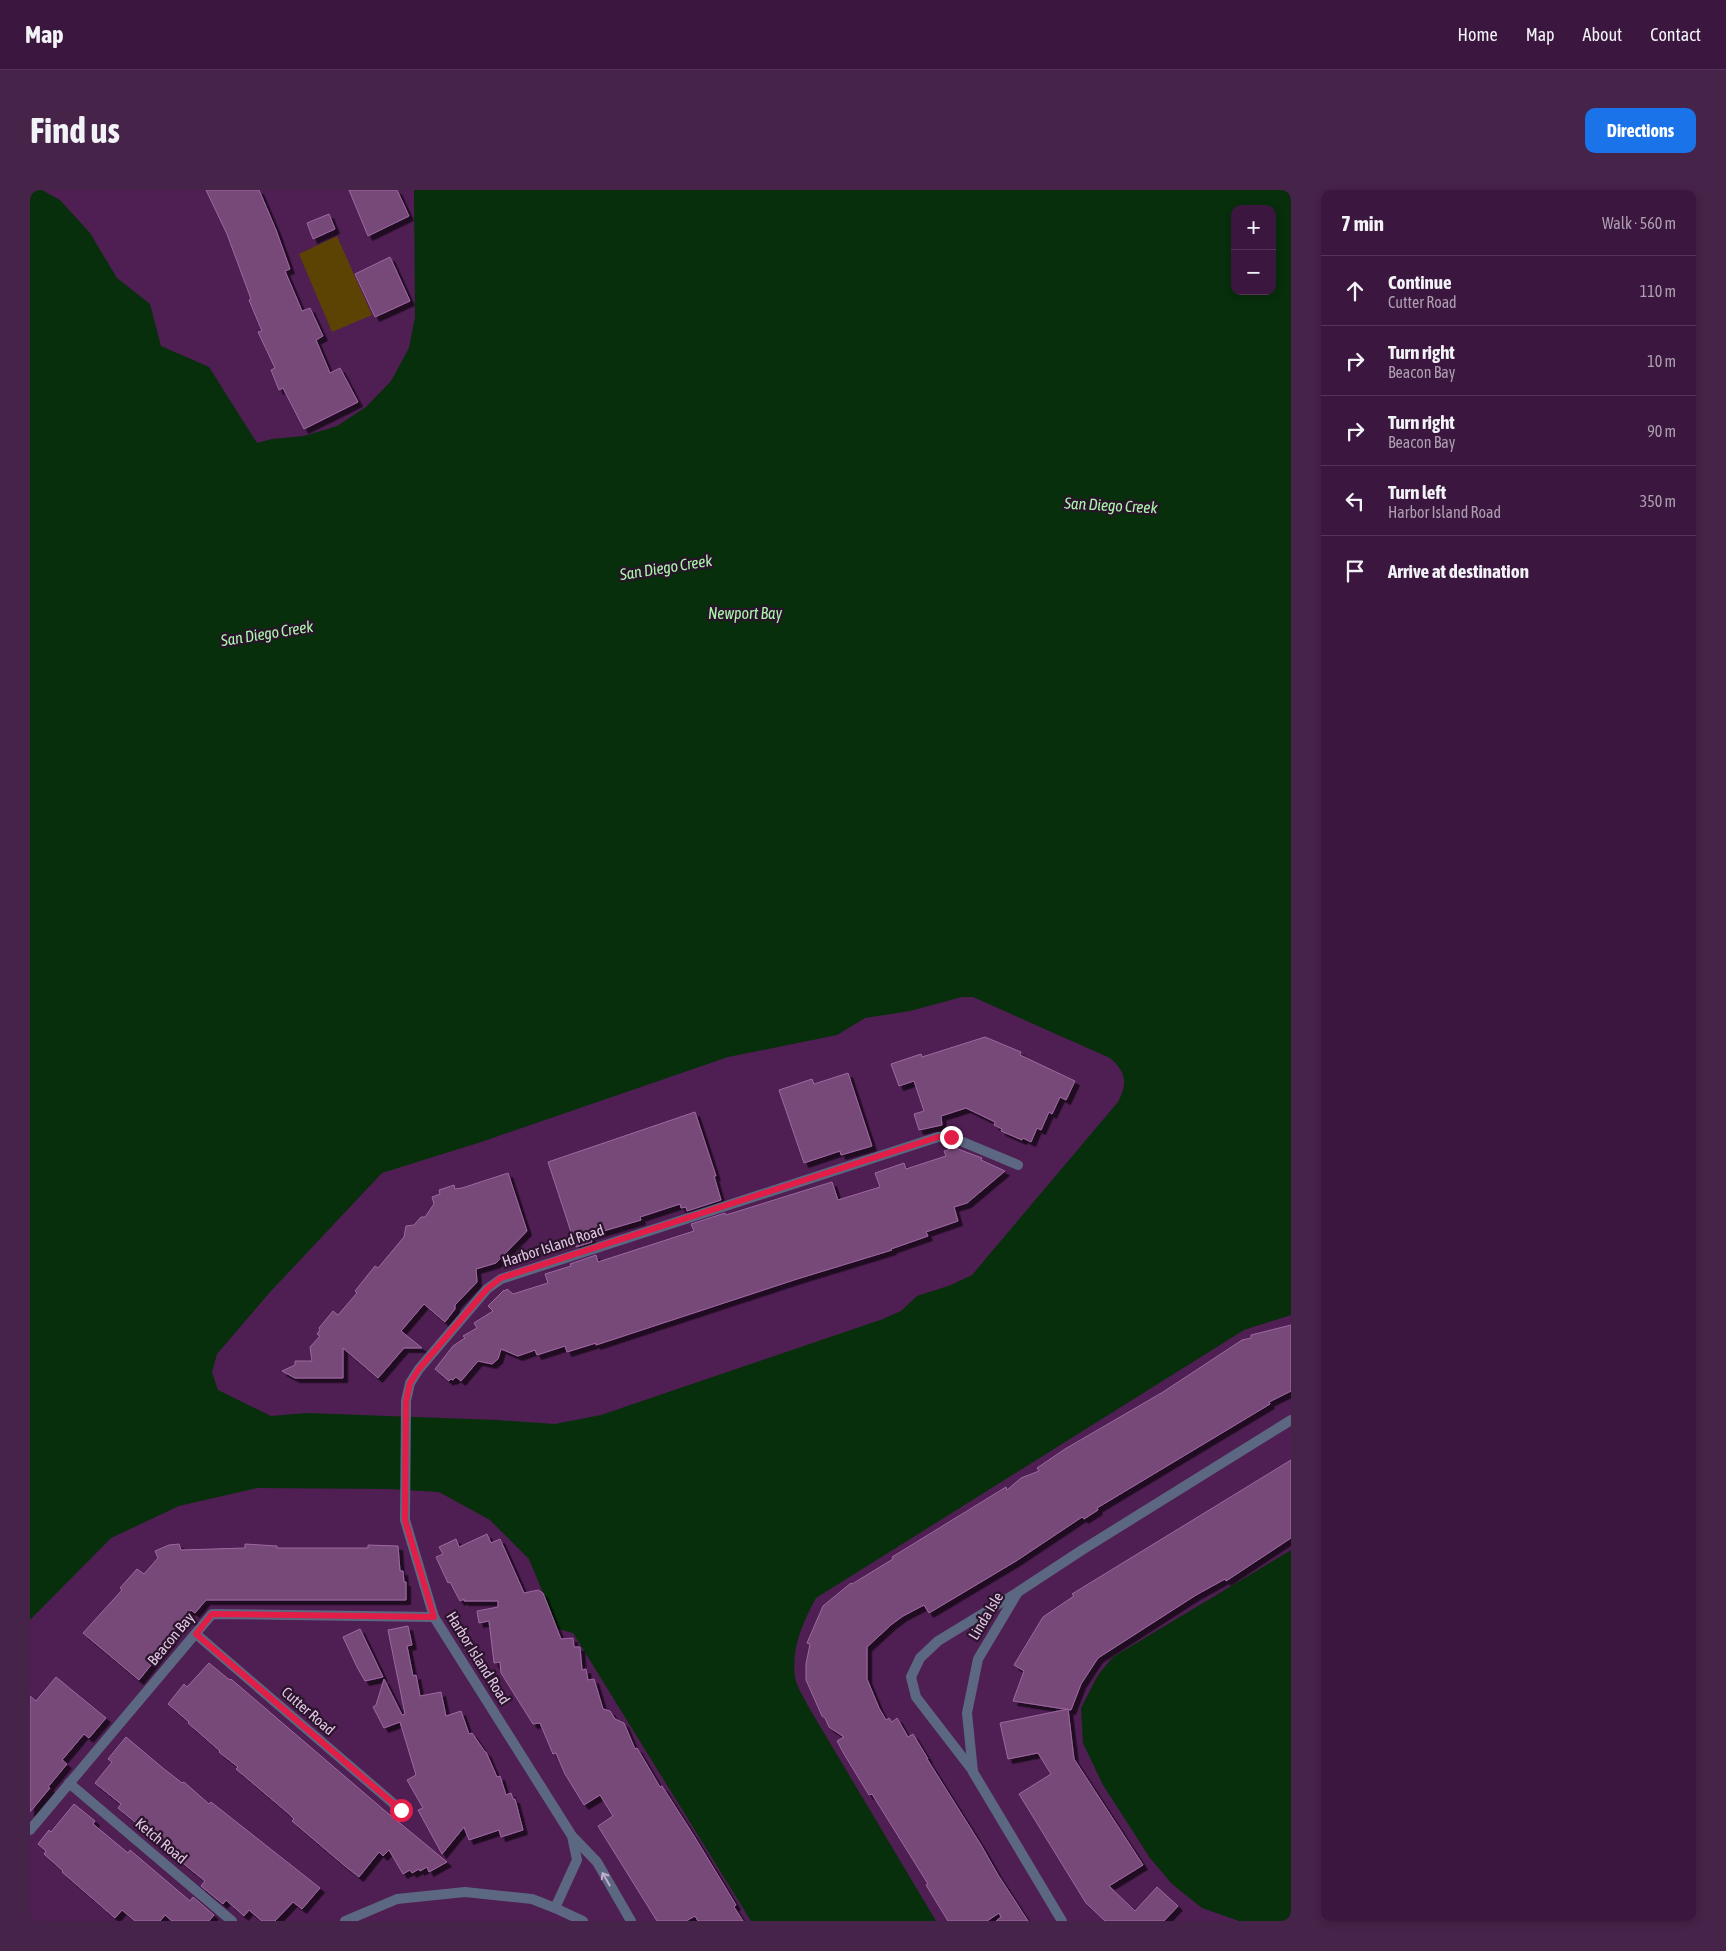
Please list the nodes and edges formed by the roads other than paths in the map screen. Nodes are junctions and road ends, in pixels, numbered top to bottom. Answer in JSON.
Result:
{"nodes":[{"id":1,"x":1018,"y":1165,"type":"dead end"},
{"id":2,"x":1291,"y":1420,"type":"edge"},
{"id":3,"x":1018,"y":1592,"type":"junction"},
{"id":4,"x":434,"y":1617,"type":"junction"},
{"id":5,"x":196,"y":1634,"type":"junction"},
{"id":6,"x":973,"y":1772,"type":"junction"},
{"id":7,"x":69,"y":1784,"type":"junction"},
{"id":8,"x":401,"y":1810,"type":"dead end"},
{"id":9,"x":30,"y":1830,"type":"edge"},
{"id":10,"x":572,"y":1836,"type":"junction"},
{"id":11,"x":555,"y":1908,"type":"junction"},
{"id":12,"x":232,"y":1921,"type":"edge"},
{"id":13,"x":345,"y":1921,"type":"edge"},
{"id":14,"x":583,"y":1921,"type":"edge"},
{"id":15,"x":631,"y":1921,"type":"edge"},
{"id":16,"x":1062,"y":1921,"type":"edge"}],
"edges":[{"from":1,"to":4,"type":"street","name":"Harbor Island Road"},
{"from":2,"to":3,"type":"street","name":"Linda Isle"},
{"from":3,"to":6,"type":"street","name":"Linda Isle"},
{"from":3,"to":6,"type":"street"},
{"from":4,"to":5,"type":"street","name":"Beacon Bay"},
{"from":4,"to":10,"type":"street","name":"Harbor Island Road"},
{"from":5,"to":7,"type":"street","name":"Beacon Bay"},
{"from":5,"to":8,"type":"street","name":"Cutter Road"},
{"from":6,"to":16,"type":"street","name":"Linda Isle"},
{"from":7,"to":9,"type":"street","name":"Beacon Bay"},
{"from":7,"to":12,"type":"street","name":"Ketch Road"},
{"from":10,"to":11,"type":"street","name":"Harbor Island Road"},
{"from":15,"to":10,"type":"street","name":"Harbor Island Road","one_way":true},
{"from":11,"to":13,"type":"street"},
{"from":11,"to":14,"type":"street"}]}
